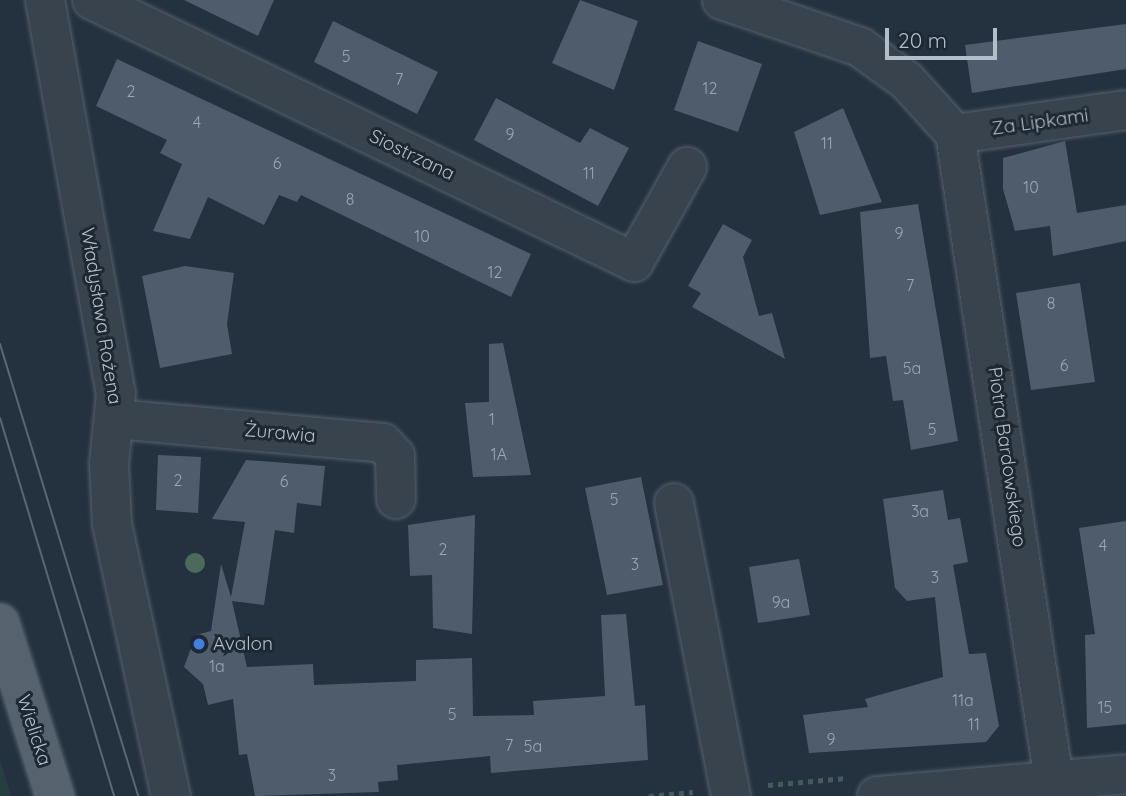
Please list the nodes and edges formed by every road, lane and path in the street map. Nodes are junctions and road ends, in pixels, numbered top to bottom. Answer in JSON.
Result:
{"nodes":[{"id":1,"x":45,"y":0,"type":"edge"},
{"id":2,"x":92,"y":0,"type":"edge"},
{"id":3,"x":722,"y":0,"type":"edge"},
{"id":4,"x":1126,"y":110,"type":"edge"},
{"id":5,"x":955,"y":134,"type":"junction"},
{"id":6,"x":687,"y":167,"type":"dead end"},
{"id":7,"x":115,"y":419,"type":"junction"},
{"id":8,"x":396,"y":499,"type":"dead end"},
{"id":9,"x":674,"y":503,"type":"dead end"},
{"id":10,"x":0,"y":623,"type":"edge"},
{"id":11,"x":1126,"y":774,"type":"edge"},
{"id":12,"x":1054,"y":780,"type":"junction"},
{"id":13,"x":902,"y":795,"type":"edge"},
{"id":14,"x":55,"y":796,"type":"edge"},
{"id":15,"x":171,"y":796,"type":"edge"},
{"id":16,"x":731,"y":796,"type":"edge"}],
"edges":[{"from":1,"to":7,"type":"street","name":"Władysława Rożena"},
{"from":2,"to":6,"type":"street","name":"Siostrzana"},
{"from":3,"to":5,"type":"street"},
{"from":4,"to":5,"type":"street","name":"Za Lipkami"},
{"from":5,"to":12,"type":"street","name":"Piotra Bardowskiego"},
{"from":7,"to":8,"type":"street","name":"Żurawia"},
{"from":7,"to":15,"type":"street","name":"Władysława Rożena"},
{"from":9,"to":16,"type":"street"},
{"from":10,"to":14,"type":"main road","name":"Wielicka"},
{"from":11,"to":12,"type":"street"},
{"from":12,"to":13,"type":"street"}]}
